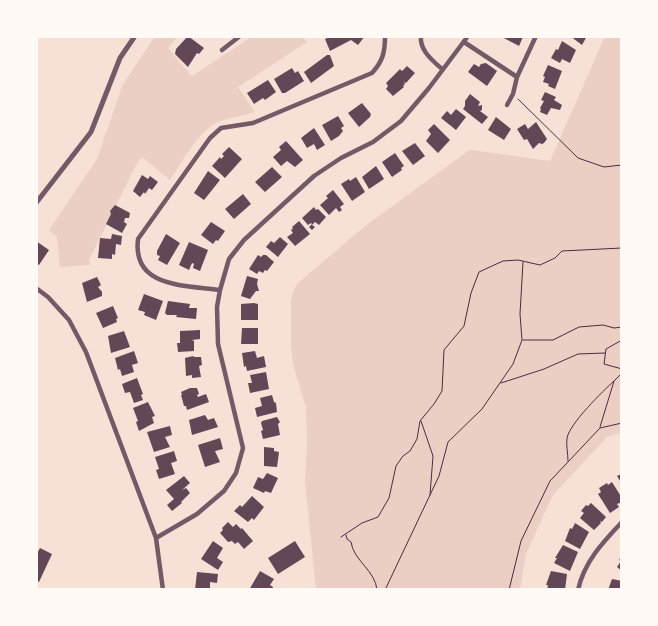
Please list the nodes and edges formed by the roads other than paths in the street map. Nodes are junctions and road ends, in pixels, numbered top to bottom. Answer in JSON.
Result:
{"nodes":[{"id":1,"x":135,"y":36,"type":"edge"},
{"id":2,"x":240,"y":36,"type":"edge"},
{"id":3,"x":385,"y":36,"type":"edge"},
{"id":4,"x":420,"y":36,"type":"edge"},
{"id":5,"x":468,"y":36,"type":"edge"},
{"id":6,"x":536,"y":36,"type":"edge"},
{"id":7,"x":464,"y":42,"type":"junction"},
{"id":8,"x":222,"y":50,"type":"dead end"},
{"id":9,"x":442,"y":69,"type":"junction"},
{"id":10,"x":517,"y":77,"type":"junction"},
{"id":11,"x":507,"y":105,"type":"dead end"},
{"id":12,"x":36,"y":203,"type":"edge"},
{"id":13,"x":36,"y":288,"type":"edge"},
{"id":14,"x":220,"y":290,"type":"junction"},
{"id":15,"x":622,"y":522,"type":"edge"},
{"id":16,"x":156,"y":538,"type":"junction"},
{"id":17,"x":163,"y":590,"type":"edge"},
{"id":18,"x":578,"y":590,"type":"edge"}],
"edges":[{"from":1,"to":12,"type":"street"},
{"from":2,"to":8,"type":"street"},
{"from":3,"to":14,"type":"street"},
{"from":4,"to":9,"type":"street"},
{"from":5,"to":7,"type":"street"},
{"from":6,"to":10,"type":"street"},
{"from":7,"to":9,"type":"street"},
{"from":7,"to":10,"type":"street"},
{"from":9,"to":14,"type":"street"},
{"from":10,"to":11,"type":"street"},
{"from":13,"to":16,"type":"street"},
{"from":14,"to":16,"type":"street"},
{"from":15,"to":18,"type":"street"},
{"from":16,"to":17,"type":"street"}]}
